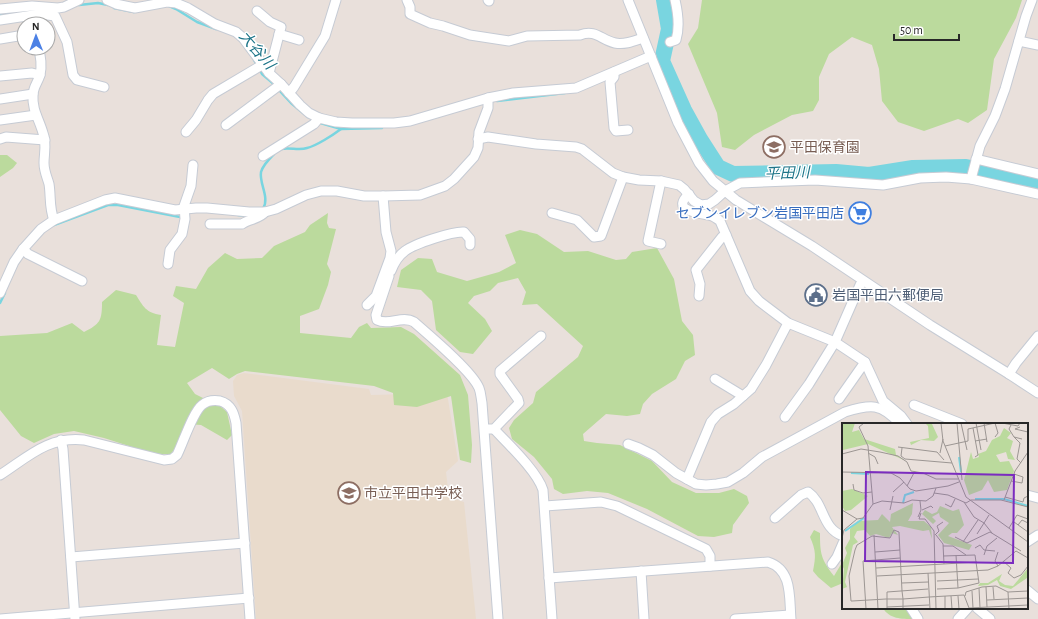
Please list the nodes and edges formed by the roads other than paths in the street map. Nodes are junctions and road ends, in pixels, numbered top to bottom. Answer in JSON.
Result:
{"nodes":[{"id":1,"x":79,"y":0,"type":"edge"},
{"id":2,"x":107,"y":0,"type":"edge"},
{"id":3,"x":336,"y":0,"type":"edge"},
{"id":4,"x":407,"y":0,"type":"edge"},
{"id":5,"x":628,"y":0,"type":"edge"},
{"id":6,"x":675,"y":0,"type":"edge"},
{"id":7,"x":1032,"y":0,"type":"edge"},
{"id":8,"x":32,"y":3,"type":"edge"},
{"id":9,"x":0,"y":10,"type":"edge"},
{"id":10,"x":258,"y":11,"type":"dead end"},
{"id":11,"x":30,"y":16,"type":"edge"},
{"id":12,"x":37,"y":16,"type":"edge"},
{"id":13,"x":55,"y":16,"type":"edge"},
{"id":14,"x":56,"y":18,"type":"edge"},
{"id":15,"x":0,"y":20,"type":"edge"},
{"id":16,"x":16,"y":20,"type":"edge"},
{"id":17,"x":279,"y":34,"type":"junction"},
{"id":18,"x":16,"y":36,"type":"edge"},
{"id":19,"x":644,"y":38,"type":"junction"},
{"id":20,"x":0,"y":39,"type":"edge"},
{"id":21,"x":299,"y":40,"type":"dead end"},
{"id":22,"x":1019,"y":41,"type":"junction"},
{"id":23,"x":670,"y":42,"type":"dead end"},
{"id":24,"x":1038,"y":45,"type":"edge"},
{"id":25,"x":40,"y":56,"type":"edge"},
{"id":26,"x":650,"y":56,"type":"junction"},
{"id":27,"x":259,"y":67,"type":"junction"},
{"id":28,"x":614,"y":72,"type":"junction"},
{"id":29,"x":269,"y":73,"type":"junction"},
{"id":30,"x":40,"y":75,"type":"junction"},
{"id":31,"x":0,"y":76,"type":"edge"},
{"id":32,"x":278,"y":86,"type":"junction"},
{"id":33,"x":104,"y":87,"type":"dead end"},
{"id":34,"x":289,"y":93,"type":"junction"},
{"id":35,"x":32,"y":94,"type":"junction"},
{"id":36,"x":488,"y":98,"type":"junction"},
{"id":37,"x":0,"y":99,"type":"edge"},
{"id":38,"x":36,"y":115,"type":"junction"},
{"id":39,"x":0,"y":120,"type":"edge"},
{"id":40,"x":317,"y":120,"type":"junction"},
{"id":41,"x":226,"y":125,"type":"dead end"},
{"id":42,"x":628,"y":130,"type":"dead end"},
{"id":43,"x":186,"y":132,"type":"dead end"},
{"id":44,"x":478,"y":138,"type":"junction"},
{"id":45,"x":0,"y":139,"type":"edge"},
{"id":46,"x":45,"y":140,"type":"junction"},
{"id":47,"x":263,"y":156,"type":"dead end"},
{"id":48,"x":975,"y":161,"type":"junction"},
{"id":49,"x":193,"y":165,"type":"dead end"},
{"id":50,"x":1038,"y":174,"type":"edge"},
{"id":51,"x":971,"y":175,"type":"junction"},
{"id":52,"x":623,"y":177,"type":"junction"},
{"id":53,"x":661,"y":181,"type":"junction"},
{"id":54,"x":725,"y":191,"type":"junction"},
{"id":55,"x":689,"y":194,"type":"junction"},
{"id":56,"x":1038,"y":194,"type":"edge"},
{"id":57,"x":383,"y":196,"type":"junction"},
{"id":58,"x":184,"y":210,"type":"junction"},
{"id":59,"x":265,"y":212,"type":"junction"},
{"id":60,"x":552,"y":213,"type":"dead end"},
{"id":61,"x":54,"y":220,"type":"junction"},
{"id":62,"x":210,"y":224,"type":"dead end"},
{"id":63,"x":726,"y":235,"type":"junction"},
{"id":64,"x":661,"y":244,"type":"dead end"},
{"id":65,"x":470,"y":245,"type":"dead end"},
{"id":66,"x":23,"y":249,"type":"junction"},
{"id":67,"x":168,"y":264,"type":"dead end"},
{"id":68,"x":387,"y":275,"type":"junction"},
{"id":69,"x":82,"y":281,"type":"dead end"},
{"id":70,"x":863,"y":281,"type":"junction"},
{"id":71,"x":0,"y":293,"type":"edge"},
{"id":72,"x":700,"y":296,"type":"dead end"},
{"id":73,"x":367,"y":305,"type":"dead end"},
{"id":74,"x":788,"y":323,"type":"junction"},
{"id":75,"x":541,"y":336,"type":"dead end"},
{"id":76,"x":1038,"y":336,"type":"edge"},
{"id":77,"x":835,"y":342,"type":"junction"},
{"id":78,"x":865,"y":362,"type":"junction"},
{"id":79,"x":1009,"y":374,"type":"junction"},
{"id":80,"x":716,"y":378,"type":"dead end"},
{"id":81,"x":1038,"y":393,"type":"edge"},
{"id":82,"x":743,"y":396,"type":"junction"},
{"id":83,"x":839,"y":399,"type":"dead end"},
{"id":84,"x":914,"y":405,"type":"dead end"},
{"id":85,"x":785,"y":417,"type":"dead end"},
{"id":86,"x":946,"y":421,"type":"edge"},
{"id":87,"x":899,"y":423,"type":"edge"},
{"id":88,"x":906,"y":423,"type":"edge"},
{"id":89,"x":957,"y":423,"type":"edge"},
{"id":90,"x":494,"y":429,"type":"junction"},
{"id":91,"x":484,"y":430,"type":"junction"},
{"id":92,"x":61,"y":440,"type":"junction"},
{"id":93,"x":628,"y":444,"type":"dead end"},
{"id":94,"x":0,"y":475,"type":"edge"},
{"id":95,"x":687,"y":479,"type":"junction"},
{"id":96,"x":1028,"y":495,"type":"edge"},
{"id":97,"x":1038,"y":498,"type":"edge"},
{"id":98,"x":545,"y":506,"type":"junction"},
{"id":99,"x":775,"y":518,"type":"dead end"},
{"id":100,"x":1038,"y":535,"type":"edge"},
{"id":101,"x":842,"y":536,"type":"edge"},
{"id":102,"x":1028,"y":541,"type":"edge"},
{"id":103,"x":244,"y":543,"type":"junction"},
{"id":104,"x":842,"y":545,"type":"edge"},
{"id":105,"x":71,"y":557,"type":"junction"},
{"id":106,"x":832,"y":564,"type":"dead end"},
{"id":107,"x":710,"y":566,"type":"junction"},
{"id":108,"x":641,"y":571,"type":"junction"},
{"id":109,"x":549,"y":578,"type":"junction"},
{"id":110,"x":1028,"y":591,"type":"edge"},
{"id":111,"x":249,"y":598,"type":"junction"},
{"id":112,"x":1038,"y":599,"type":"edge"},
{"id":113,"x":912,"y":609,"type":"edge"},
{"id":114,"x":967,"y":609,"type":"edge"},
{"id":115,"x":979,"y":609,"type":"edge"},
{"id":116,"x":74,"y":616,"type":"edge"},
{"id":117,"x":790,"y":617,"type":"edge"},
{"id":118,"x":0,"y":618,"type":"edge"},
{"id":119,"x":250,"y":619,"type":"edge"},
{"id":120,"x":498,"y":619,"type":"edge"},
{"id":121,"x":552,"y":619,"type":"edge"},
{"id":122,"x":644,"y":619,"type":"edge"},
{"id":123,"x":735,"y":619,"type":"edge"},
{"id":124,"x":918,"y":619,"type":"edge"},
{"id":125,"x":958,"y":619,"type":"edge"},
{"id":126,"x":990,"y":619,"type":"edge"}],
"edges":[{"from":1,"to":8,"type":"street"},
{"from":2,"to":27,"type":"street"},
{"from":3,"to":34,"type":"street"},
{"from":4,"to":19,"type":"street"},
{"from":5,"to":19,"type":"street"},
{"from":6,"to":23,"type":"street"},
{"from":7,"to":22,"type":"street"},
{"from":8,"to":9,"type":"street"},
{"from":8,"to":11,"type":"street"},
{"from":10,"to":17,"type":"street"},
{"from":12,"to":13,"type":"street"},
{"from":14,"to":33,"type":"street"},
{"from":15,"to":16,"type":"street"},
{"from":17,"to":21,"type":"street"},
{"from":17,"to":29,"type":"street"},
{"from":18,"to":20,"type":"street"},
{"from":19,"to":26,"type":"street"},
{"from":22,"to":24,"type":"street"},
{"from":22,"to":48,"type":"street"},
{"from":25,"to":30,"type":"street"},
{"from":26,"to":28,"type":"street"},
{"from":26,"to":54,"type":"street"},
{"from":27,"to":29,"type":"street"},
{"from":27,"to":43,"type":"street"},
{"from":28,"to":36,"type":"street"},
{"from":28,"to":42,"type":"street"},
{"from":29,"to":32,"type":"street"},
{"from":30,"to":31,"type":"street"},
{"from":30,"to":35,"type":"street"},
{"from":32,"to":34,"type":"street"},
{"from":32,"to":41,"type":"street"},
{"from":34,"to":40,"type":"street"},
{"from":35,"to":37,"type":"street"},
{"from":35,"to":38,"type":"street"},
{"from":36,"to":40,"type":"street"},
{"from":36,"to":44,"type":"street"},
{"from":38,"to":39,"type":"street"},
{"from":38,"to":46,"type":"street"},
{"from":40,"to":47,"type":"street"},
{"from":44,"to":52,"type":"street"},
{"from":44,"to":57,"type":"street"},
{"from":45,"to":46,"type":"street"},
{"from":46,"to":61,"type":"street"},
{"from":48,"to":50,"type":"street"},
{"from":48,"to":51,"type":"street"},
{"from":49,"to":58,"type":"street"},
{"from":51,"to":54,"type":"street"},
{"from":51,"to":56,"type":"street"},
{"from":52,"to":53,"type":"street"},
{"from":52,"to":60,"type":"street"},
{"from":53,"to":55,"type":"street"},
{"from":53,"to":64,"type":"street"},
{"from":54,"to":55,"type":"street"},
{"from":54,"to":70,"type":"street"},
{"from":55,"to":63,"type":"street"},
{"from":57,"to":59,"type":"street"},
{"from":57,"to":68,"type":"street"},
{"from":58,"to":59,"type":"street"},
{"from":58,"to":61,"type":"street"},
{"from":58,"to":67,"type":"street"},
{"from":59,"to":62,"type":"street"},
{"from":61,"to":66,"type":"street"},
{"from":63,"to":72,"type":"street"},
{"from":63,"to":74,"type":"street"},
{"from":65,"to":68,"type":"street"},
{"from":66,"to":69,"type":"street"},
{"from":66,"to":71,"type":"street"},
{"from":68,"to":73,"type":"street"},
{"from":68,"to":91,"type":"street"},
{"from":70,"to":77,"type":"street"},
{"from":70,"to":79,"type":"street"},
{"from":74,"to":77,"type":"street"},
{"from":74,"to":82,"type":"street"},
{"from":75,"to":90,"type":"street"},
{"from":76,"to":79,"type":"street"},
{"from":77,"to":78,"type":"street"},
{"from":77,"to":85,"type":"street"},
{"from":78,"to":83,"type":"street"},
{"from":78,"to":88,"type":"street"},
{"from":79,"to":81,"type":"street"},
{"from":80,"to":82,"type":"street"},
{"from":82,"to":95,"type":"street"},
{"from":84,"to":86,"type":"street"},
{"from":86,"to":89,"type":"street"},
{"from":87,"to":95,"type":"street"},
{"from":90,"to":91,"type":"street"},
{"from":90,"to":98,"type":"street"},
{"from":91,"to":120,"type":"street"},
{"from":92,"to":94,"type":"street"},
{"from":92,"to":103,"type":"street"},
{"from":92,"to":105,"type":"street"},
{"from":93,"to":95,"type":"street"},
{"from":96,"to":97,"type":"street"},
{"from":98,"to":107,"type":"street"},
{"from":98,"to":109,"type":"street"},
{"from":99,"to":101,"type":"street"},
{"from":100,"to":102,"type":"street"},
{"from":103,"to":105,"type":"street"},
{"from":103,"to":111,"type":"street"},
{"from":104,"to":106,"type":"street"},
{"from":105,"to":116,"type":"street"},
{"from":107,"to":108,"type":"street"},
{"from":107,"to":117,"type":"street"},
{"from":108,"to":109,"type":"street"},
{"from":108,"to":122,"type":"street"},
{"from":109,"to":121,"type":"street"},
{"from":110,"to":112,"type":"street"},
{"from":111,"to":116,"type":"street"},
{"from":111,"to":119,"type":"street"},
{"from":113,"to":124,"type":"street"},
{"from":114,"to":125,"type":"street"},
{"from":115,"to":126,"type":"street"},
{"from":116,"to":118,"type":"street"},
{"from":117,"to":123,"type":"street"}]}
